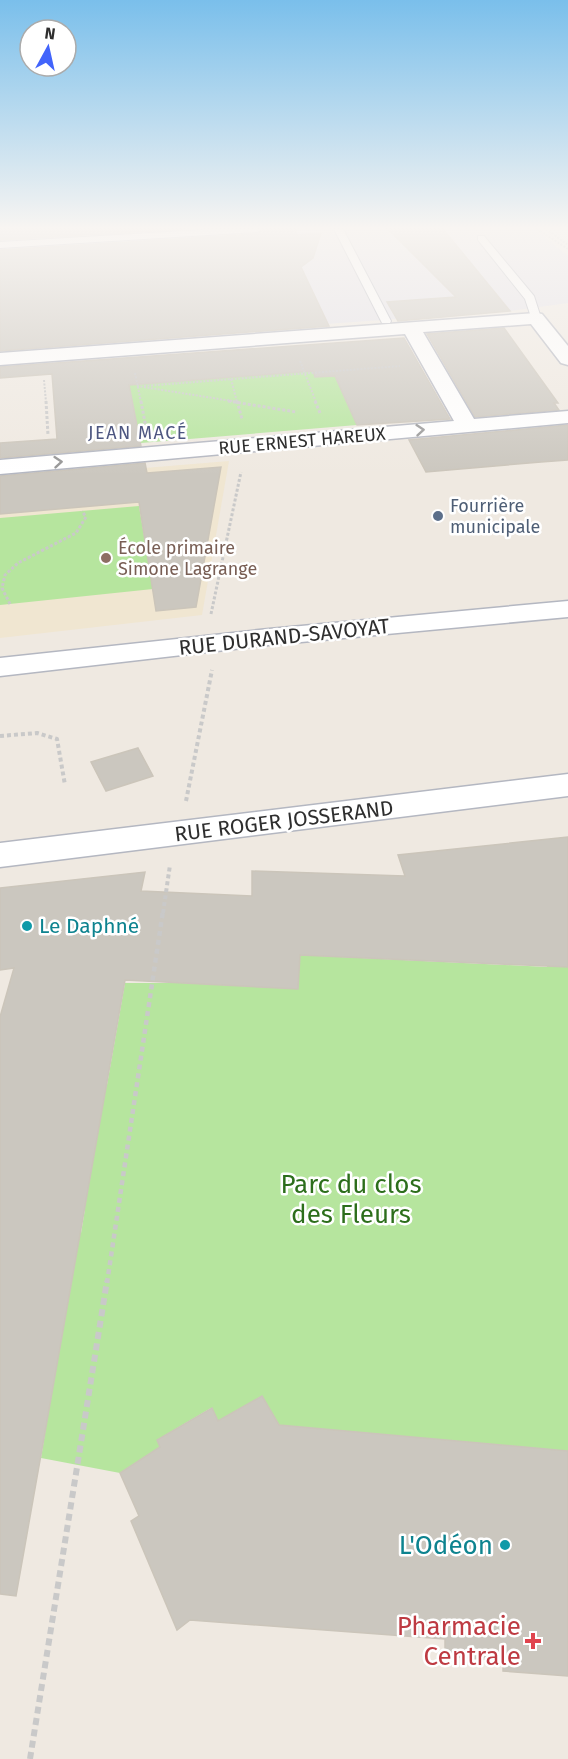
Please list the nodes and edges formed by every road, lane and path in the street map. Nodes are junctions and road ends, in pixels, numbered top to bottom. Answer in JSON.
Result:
{"nodes":[{"id":1,"x":381,"y":311,"type":"edge"},
{"id":2,"x":534,"y":311,"type":"edge"},
{"id":3,"x":536,"y":318,"type":"junction"},
{"id":4,"x":386,"y":321,"type":"dead end"},
{"id":5,"x":411,"y":327,"type":"junction"},
{"id":6,"x":297,"y":353,"type":"dead end"},
{"id":7,"x":0,"y":359,"type":"edge"},
{"id":8,"x":568,"y":359,"type":"edge"},
{"id":9,"x":404,"y":366,"type":"dead end"},
{"id":10,"x":134,"y":368,"type":"dead end"},
{"id":11,"x":305,"y":374,"type":"junction"},
{"id":12,"x":44,"y":376,"type":"dead end"},
{"id":13,"x":231,"y":379,"type":"junction"},
{"id":14,"x":137,"y":386,"type":"junction"},
{"id":15,"x":238,"y":402,"type":"junction"},
{"id":16,"x":301,"y":413,"type":"dead end"},
{"id":17,"x":311,"y":414,"type":"dead end"},
{"id":18,"x":568,"y":417,"type":"edge"},
{"id":19,"x":243,"y":423,"type":"dead end"},
{"id":20,"x":468,"y":426,"type":"junction"},
{"id":21,"x":146,"y":430,"type":"dead end"},
{"id":22,"x":49,"y":441,"type":"dead end"},
{"id":23,"x":0,"y":467,"type":"edge"},
{"id":24,"x":242,"y":467,"type":"dead end"},
{"id":25,"x":82,"y":512,"type":"dead end"},
{"id":26,"x":9,"y":604,"type":"dead end"},
{"id":27,"x":568,"y":609,"type":"edge"},
{"id":28,"x":210,"y":622,"type":"dead end"},
{"id":29,"x":214,"y":660,"type":"dead end"},
{"id":30,"x":0,"y":667,"type":"edge"},
{"id":31,"x":0,"y":736,"type":"edge"},
{"id":32,"x":65,"y":785,"type":"dead end"},
{"id":33,"x":568,"y":785,"type":"edge"},
{"id":34,"x":185,"y":803,"type":"dead end"},
{"id":35,"x":0,"y":855,"type":"edge"},
{"id":36,"x":171,"y":858,"type":"dead end"},
{"id":37,"x":30,"y":1759,"type":"edge"}],
"edges":[{"from":1,"to":4,"type":"lane"},
{"from":2,"to":3,"type":"lane"},
{"from":3,"to":5,"type":"street"},
{"from":3,"to":8,"type":"street"},
{"from":5,"to":7,"type":"street"},
{"from":5,"to":20,"type":"street"},
{"from":6,"to":11,"type":"path"},
{"from":9,"to":11,"type":"path"},
{"from":10,"to":14,"type":"path"},
{"from":11,"to":13,"type":"path"},
{"from":11,"to":17,"type":"path"},
{"from":12,"to":22,"type":"path"},
{"from":13,"to":14,"type":"path"},
{"from":13,"to":15,"type":"path"},
{"from":14,"to":15,"type":"path"},
{"from":14,"to":21,"type":"path"},
{"from":15,"to":16,"type":"path"},
{"from":15,"to":19,"type":"path"},
{"from":18,"to":20,"type":"street","name":"RUE ERNEST HAREUX"},
{"from":23,"to":20,"type":"street","name":"RUE ERNEST HAREUX","one_way":true},
{"from":24,"to":28,"type":"path"},
{"from":25,"to":26,"type":"path"},
{"from":27,"to":30,"type":"street","name":"RUE DURAND-SAVOYAT"},
{"from":29,"to":34,"type":"path"},
{"from":31,"to":32,"type":"path"},
{"from":33,"to":35,"type":"street","name":"RUE ROGER JOSSERAND"},
{"from":36,"to":37,"type":"path"}]}
